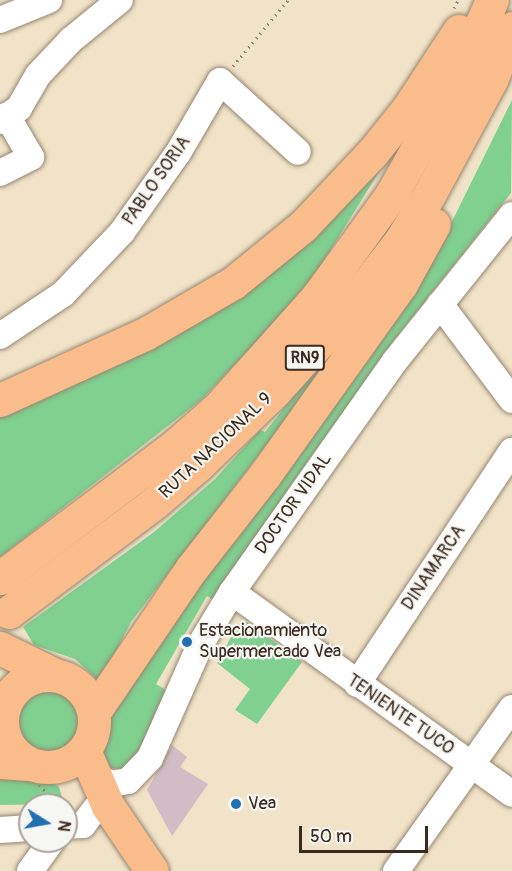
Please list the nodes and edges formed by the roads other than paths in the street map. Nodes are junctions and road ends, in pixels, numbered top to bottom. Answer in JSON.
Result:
{"nodes":[{"id":1,"x":49,"y":0,"type":"edge"},
{"id":2,"x":120,"y":0,"type":"edge"},
{"id":3,"x":492,"y":0,"type":"edge"},
{"id":4,"x":462,"y":9,"type":"edge"},
{"id":5,"x":0,"y":20,"type":"edge"},
{"id":6,"x":512,"y":28,"type":"edge"},
{"id":7,"x":512,"y":59,"type":"edge"},
{"id":8,"x":4,"y":118,"type":"edge"},
{"id":9,"x":298,"y":152,"type":"dead end"},
{"id":10,"x":0,"y":173,"type":"edge"},
{"id":11,"x":512,"y":215,"type":"edge"},
{"id":12,"x":440,"y":304,"type":"junction"},
{"id":13,"x":0,"y":336,"type":"edge"},
{"id":14,"x":0,"y":400,"type":"edge"},
{"id":15,"x":512,"y":400,"type":"edge"},
{"id":16,"x":512,"y":451,"type":"edge"},
{"id":17,"x":0,"y":578,"type":"edge"},
{"id":18,"x":232,"y":591,"type":"junction"},
{"id":19,"x":9,"y":612,"type":"dead end"},
{"id":20,"x":0,"y":648,"type":"edge"},
{"id":21,"x":55,"y":675,"type":"junction"},
{"id":22,"x":357,"y":684,"type":"junction"},
{"id":23,"x":7,"y":698,"type":"junction"},
{"id":24,"x":512,"y":708,"type":"edge"},
{"id":25,"x":94,"y":712,"type":"junction"},
{"id":26,"x":88,"y":763,"type":"junction"},
{"id":27,"x":27,"y":764,"type":"edge"},
{"id":28,"x":474,"y":767,"type":"junction"},
{"id":29,"x":512,"y":794,"type":"edge"},
{"id":30,"x":95,"y":809,"type":"junction"},
{"id":31,"x":78,"y":825,"type":"edge"},
{"id":32,"x":18,"y":829,"type":"edge"},
{"id":33,"x":0,"y":830,"type":"edge"},
{"id":34,"x":43,"y":853,"type":"edge"},
{"id":35,"x":30,"y":871,"type":"edge"},
{"id":36,"x":138,"y":871,"type":"edge"},
{"id":37,"x":152,"y":871,"type":"edge"},
{"id":38,"x":396,"y":871,"type":"edge"}],
"edges":[{"from":1,"to":5,"type":"street"},
{"from":2,"to":8,"type":"street"},
{"from":3,"to":17,"type":"main road","name":"RUTA NACIONAL 9","number":"RN9"},
{"from":4,"to":14,"type":"main road"},
{"from":6,"to":19,"type":"main road","name":"RUTA NACIONAL 9","number":"RN9"},
{"from":7,"to":25,"type":"main road"},
{"from":8,"to":10,"type":"street"},
{"from":9,"to":13,"type":"street","name":"PABLO SORIA"},
{"from":11,"to":12,"type":"street","name":"DOCTOR VIDAL"},
{"from":12,"to":15,"type":"street"},
{"from":12,"to":18,"type":"street","name":"DOCTOR VIDAL"},
{"from":16,"to":22,"type":"street","name":"DINAMARCA"},
{"from":18,"to":22,"type":"street","name":"TENIENTE TUCO"},
{"from":18,"to":26,"type":"street","name":"DOCTOR VIDAL"},
{"from":20,"to":21,"type":"main road"},
{"from":20,"to":23,"type":"main road"},
{"from":21,"to":23,"type":"main road"},
{"from":21,"to":25,"type":"main road"},
{"from":22,"to":28,"type":"street","name":"TENIENTE TUCO"},
{"from":23,"to":27,"type":"main road"},
{"from":24,"to":28,"type":"street"},
{"from":25,"to":26,"type":"main road"},
{"from":26,"to":27,"type":"main road"},
{"from":26,"to":37,"type":"main road"},
{"from":27,"to":30,"type":"main road"},
{"from":28,"to":29,"type":"street","name":"TENIENTE TUCO"},
{"from":28,"to":38,"type":"street"},
{"from":30,"to":31,"type":"street"},
{"from":30,"to":36,"type":"main road"},
{"from":32,"to":33,"type":"street"},
{"from":34,"to":35,"type":"street"}]}
